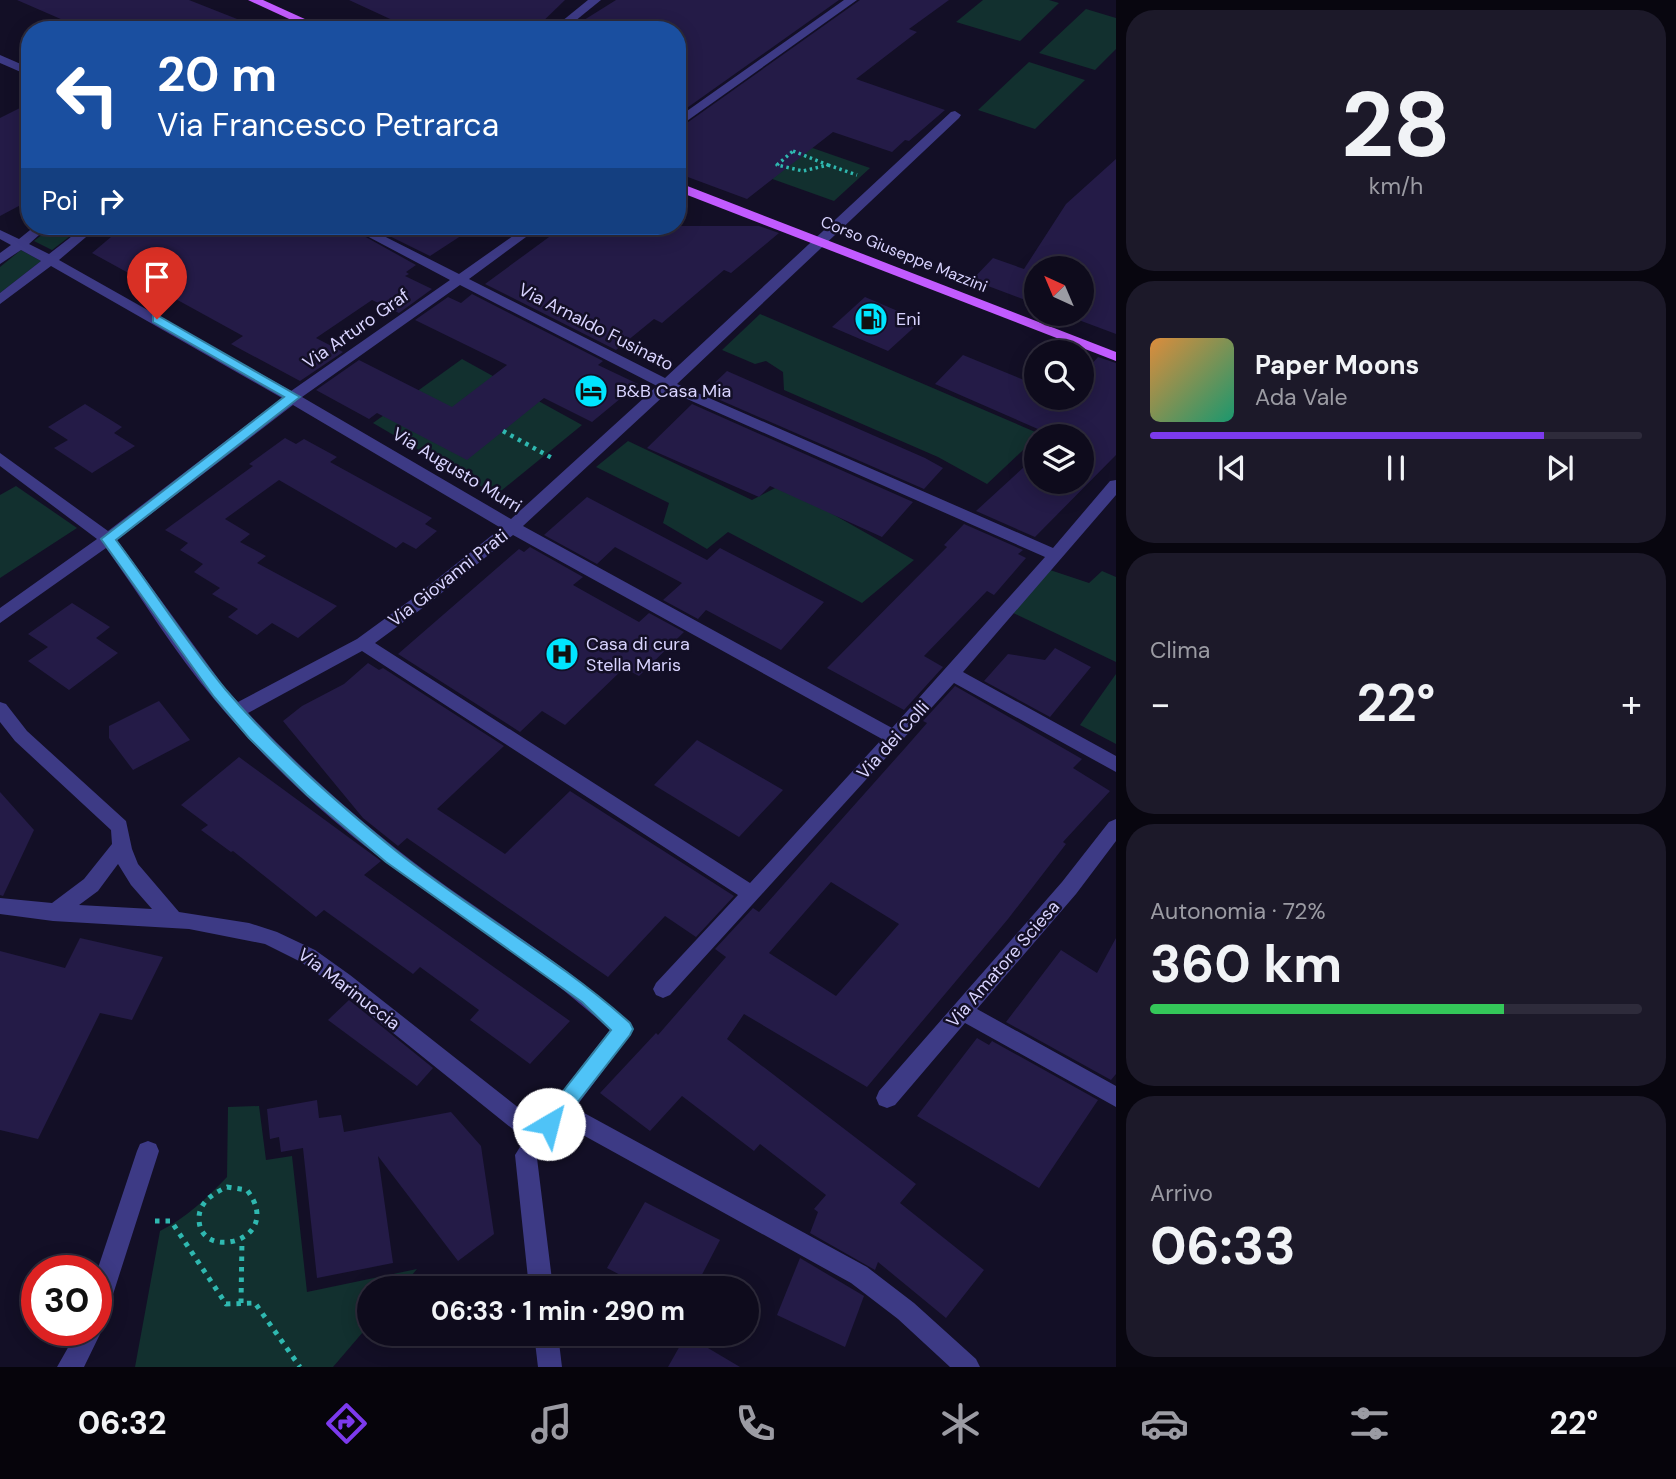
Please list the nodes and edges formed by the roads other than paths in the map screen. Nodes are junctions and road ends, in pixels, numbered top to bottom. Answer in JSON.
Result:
{"nodes":[{"id":1,"x":254,"y":0,"type":"edge"},
{"id":2,"x":595,"y":0,"type":"edge"},
{"id":3,"x":851,"y":0,"type":"edge"},
{"id":4,"x":293,"y":21,"type":"edge"},
{"id":5,"x":568,"y":21,"type":"edge"},
{"id":6,"x":0,"y":59,"type":"edge"},
{"id":7,"x":21,"y":68,"type":"edge"},
{"id":8,"x":955,"y":115,"type":"dead end"},
{"id":9,"x":686,"y":118,"type":"edge"},
{"id":10,"x":686,"y":189,"type":"edge"},
{"id":11,"x":0,"y":234,"type":"edge"},
{"id":12,"x":32,"y":235,"type":"edge"},
{"id":13,"x":82,"y":235,"type":"edge"},
{"id":14,"x":372,"y":235,"type":"edge"},
{"id":15,"x":522,"y":235,"type":"edge"},
{"id":16,"x":823,"y":241,"type":"junction"},
{"id":17,"x":20,"y":244,"type":"junction"},
{"id":18,"x":51,"y":259,"type":"junction"},
{"id":19,"x":0,"y":260,"type":"edge"},
{"id":20,"x":461,"y":279,"type":"junction"},
{"id":21,"x":0,"y":300,"type":"edge"},
{"id":22,"x":1116,"y":357,"type":"edge"},
{"id":23,"x":667,"y":385,"type":"junction"},
{"id":24,"x":293,"y":397,"type":"junction"},
{"id":25,"x":0,"y":458,"type":"edge"},
{"id":26,"x":1116,"y":485,"type":"edge"},
{"id":27,"x":512,"y":527,"type":"junction"},
{"id":28,"x":108,"y":539,"type":"junction"},
{"id":29,"x":1056,"y":556,"type":"junction"},
{"id":30,"x":0,"y":617,"type":"edge"},
{"id":31,"x":363,"y":643,"type":"junction"},
{"id":32,"x":952,"y":674,"type":"junction"},
{"id":33,"x":0,"y":709,"type":"edge"},
{"id":34,"x":235,"y":712,"type":"junction"},
{"id":35,"x":895,"y":738,"type":"junction"},
{"id":36,"x":1116,"y":765,"type":"edge"},
{"id":37,"x":1113,"y":837,"type":"edge"},
{"id":38,"x":121,"y":846,"type":"junction"},
{"id":39,"x":752,"y":894,"type":"junction"},
{"id":40,"x":0,"y":906,"type":"edge"},
{"id":41,"x":54,"y":913,"type":"junction"},
{"id":42,"x":176,"y":921,"type":"junction"},
{"id":43,"x":663,"y":989,"type":"dead end"},
{"id":44,"x":962,"y":1012,"type":"junction"},
{"id":45,"x":1116,"y":1097,"type":"edge"},
{"id":46,"x":887,"y":1098,"type":"dead end"},
{"id":47,"x":559,"y":1111,"type":"junction"},
{"id":48,"x":539,"y":1137,"type":"junction"},
{"id":49,"x":148,"y":1151,"type":"dead end"},
{"id":50,"x":112,"y":1262,"type":"edge"},
{"id":51,"x":540,"y":1276,"type":"edge"},
{"id":52,"x":83,"y":1346,"type":"edge"},
{"id":53,"x":547,"y":1346,"type":"edge"},
{"id":54,"x":69,"y":1367,"type":"edge"},
{"id":55,"x":550,"y":1367,"type":"edge"},
{"id":56,"x":968,"y":1367,"type":"edge"}],
"edges":[{"from":1,"to":4,"type":"main road"},
{"from":2,"to":5,"type":"street"},
{"from":3,"to":9,"type":"street"},
{"from":6,"to":7,"type":"street"},
{"from":8,"to":16,"type":"street","name":"Via Giovanni Prati"},
{"from":10,"to":16,"type":"main road","name":"Corso Giuseppe Mazzini"},
{"from":11,"to":17,"type":"street","name":"Via Augusto Murri"},
{"from":12,"to":17,"type":"street"},
{"from":13,"to":18,"type":"street"},
{"from":14,"to":20,"type":"street","name":"Via Arnaldo Fusinato"},
{"from":15,"to":20,"type":"street","name":"Via Arturo Graf"},
{"from":16,"to":22,"type":"main road","name":"Corso Giuseppe Mazzini"},
{"from":16,"to":23,"type":"street","name":"Via Giovanni Prati"},
{"from":17,"to":18,"type":"street","name":"Via Augusto Murri"},
{"from":17,"to":19,"type":"street"},
{"from":18,"to":21,"type":"street"},
{"from":18,"to":24,"type":"street","name":"Via Augusto Murri"},
{"from":20,"to":23,"type":"street","name":"Via Arnaldo Fusinato"},
{"from":20,"to":24,"type":"street","name":"Via Arturo Graf"},
{"from":23,"to":27,"type":"street","name":"Via Giovanni Prati"},
{"from":23,"to":29,"type":"street","name":"Via Arnaldo Fusinato"},
{"from":24,"to":27,"type":"street","name":"Via Augusto Murri"},
{"from":24,"to":28,"type":"street","name":"Via Arturo Graf"},
{"from":25,"to":28,"type":"street"},
{"from":26,"to":29,"type":"street","name":"Via dei Colli"},
{"from":27,"to":31,"type":"street","name":"Via Giovanni Prati"},
{"from":27,"to":35,"type":"street","name":"Via Augusto Murri"},
{"from":28,"to":30,"type":"street","name":"Via Arturo Graf"},
{"from":28,"to":34,"type":"street"},
{"from":29,"to":32,"type":"street","name":"Via dei Colli"},
{"from":31,"to":34,"type":"street","name":"Via Giovanni Prati"},
{"from":31,"to":39,"type":"street"},
{"from":32,"to":35,"type":"street","name":"Via dei Colli"},
{"from":32,"to":36,"type":"street"},
{"from":33,"to":38,"type":"street"},
{"from":34,"to":47,"type":"street"},
{"from":35,"to":39,"type":"street","name":"Via dei Colli"},
{"from":37,"to":44,"type":"street","name":"Via Amatore Sciesa"},
{"from":38,"to":41,"type":"street"},
{"from":38,"to":42,"type":"street"},
{"from":39,"to":43,"type":"street","name":"Via dei Colli"},
{"from":40,"to":41,"type":"street","name":"Via Marinuccia"},
{"from":41,"to":42,"type":"street","name":"Via Marinuccia"},
{"from":42,"to":48,"type":"street","name":"Via Marinuccia"},
{"from":44,"to":45,"type":"street"},
{"from":44,"to":46,"type":"street","name":"Via Amatore Sciesa"},
{"from":47,"to":48,"type":"street"},
{"from":47,"to":56,"type":"street"},
{"from":48,"to":51,"type":"street"},
{"from":49,"to":50,"type":"street"},
{"from":52,"to":54,"type":"street"},
{"from":53,"to":55,"type":"street"}]}
